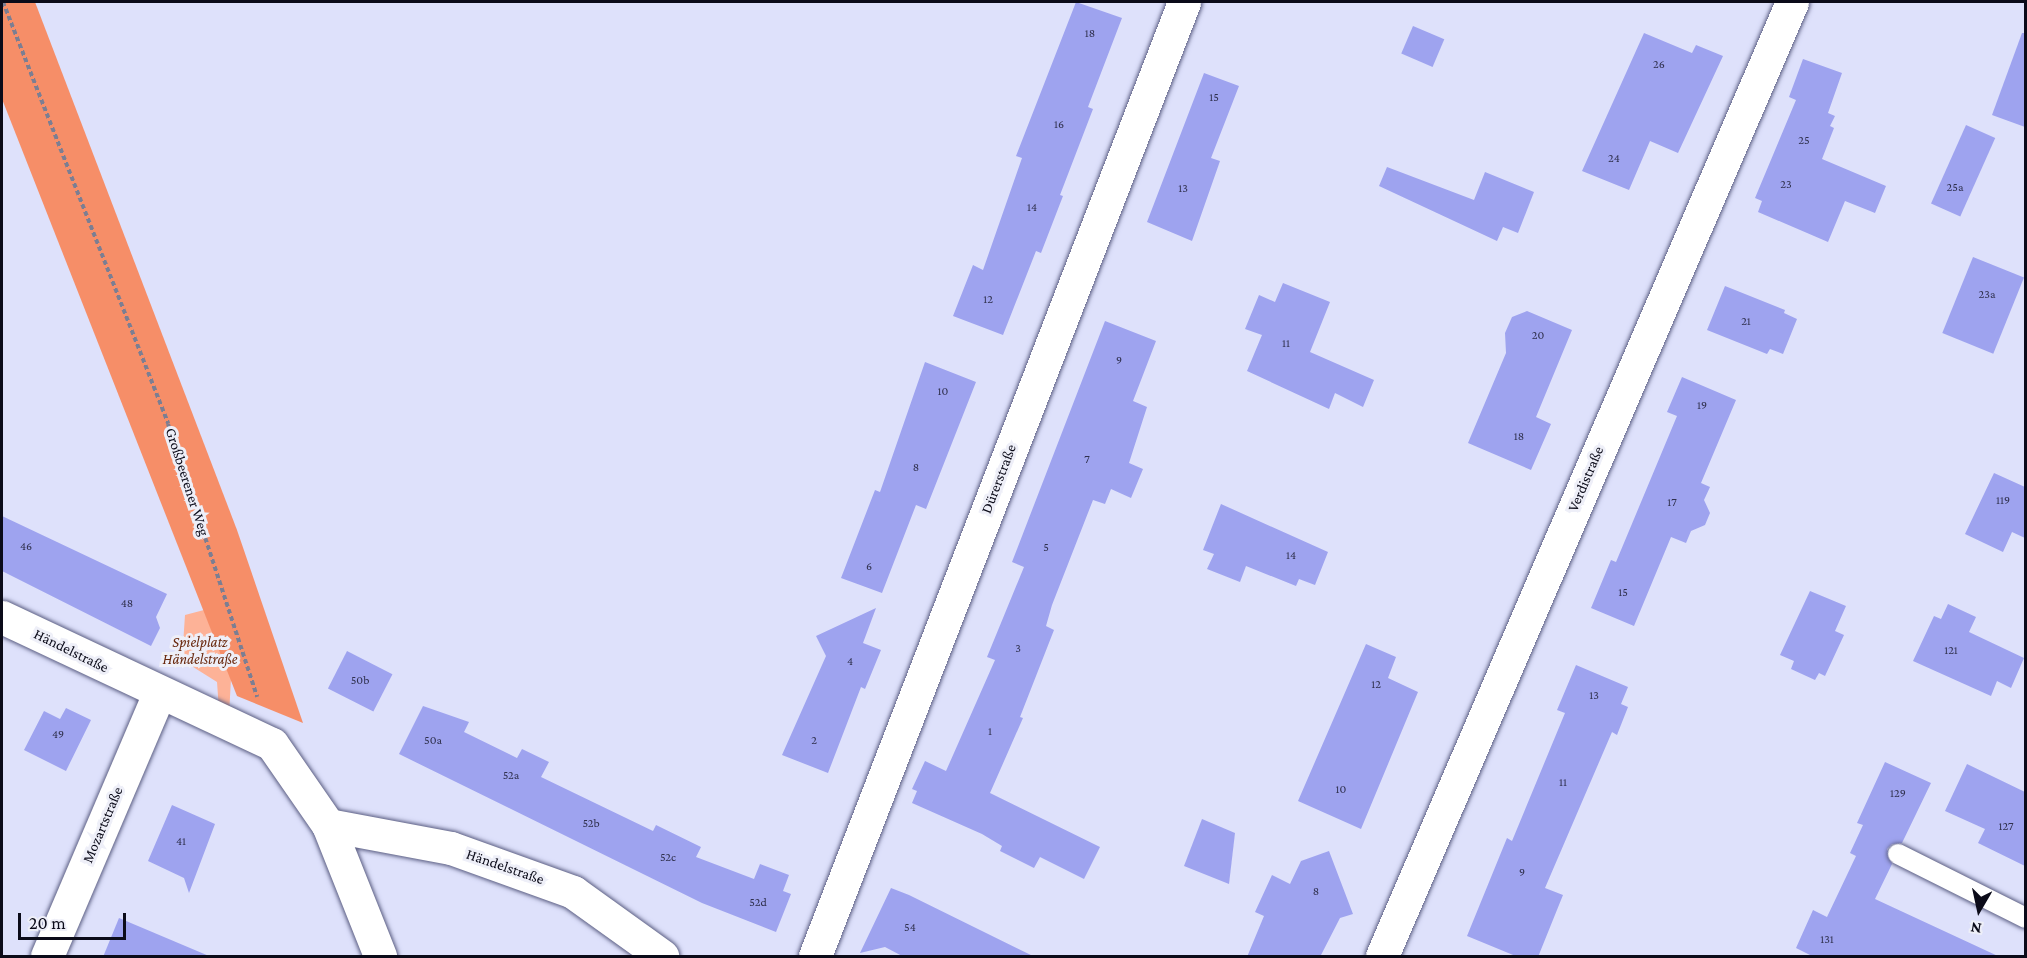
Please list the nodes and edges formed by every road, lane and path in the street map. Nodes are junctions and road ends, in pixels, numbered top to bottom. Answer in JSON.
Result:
{"nodes":[{"id":1,"x":3,"y":2,"type":"edge"},
{"id":2,"x":1184,"y":2,"type":"edge"},
{"id":3,"x":1792,"y":2,"type":"edge"},
{"id":4,"x":2,"y":617,"type":"edge"},
{"id":5,"x":159,"y":693,"type":"junction"},
{"id":6,"x":272,"y":744,"type":"junction"},
{"id":7,"x":328,"y":825,"type":"junction"},
{"id":8,"x":1898,"y":854,"type":"dead end"},
{"id":9,"x":2025,"y":918,"type":"edge"},
{"id":10,"x":47,"y":957,"type":"edge"},
{"id":11,"x":380,"y":957,"type":"edge"},
{"id":12,"x":662,"y":957,"type":"edge"},
{"id":13,"x":814,"y":957,"type":"edge"},
{"id":14,"x":1382,"y":957,"type":"edge"}],
"edges":[{"from":1,"to":6,"type":"path","name":"Großbeerener Weg"},
{"from":2,"to":13,"type":"street","name":"Dürerstraße"},
{"from":3,"to":14,"type":"street","name":"Verdistraße"},
{"from":4,"to":5,"type":"street","name":"Händelstraße"},
{"from":5,"to":6,"type":"street","name":"Händelstraße"},
{"from":5,"to":10,"type":"street","name":"Mozartstraße"},
{"from":6,"to":7,"type":"street"},
{"from":7,"to":11,"type":"street"},
{"from":7,"to":12,"type":"street","name":"Händelstraße"},
{"from":8,"to":9,"type":"lane"}]}
